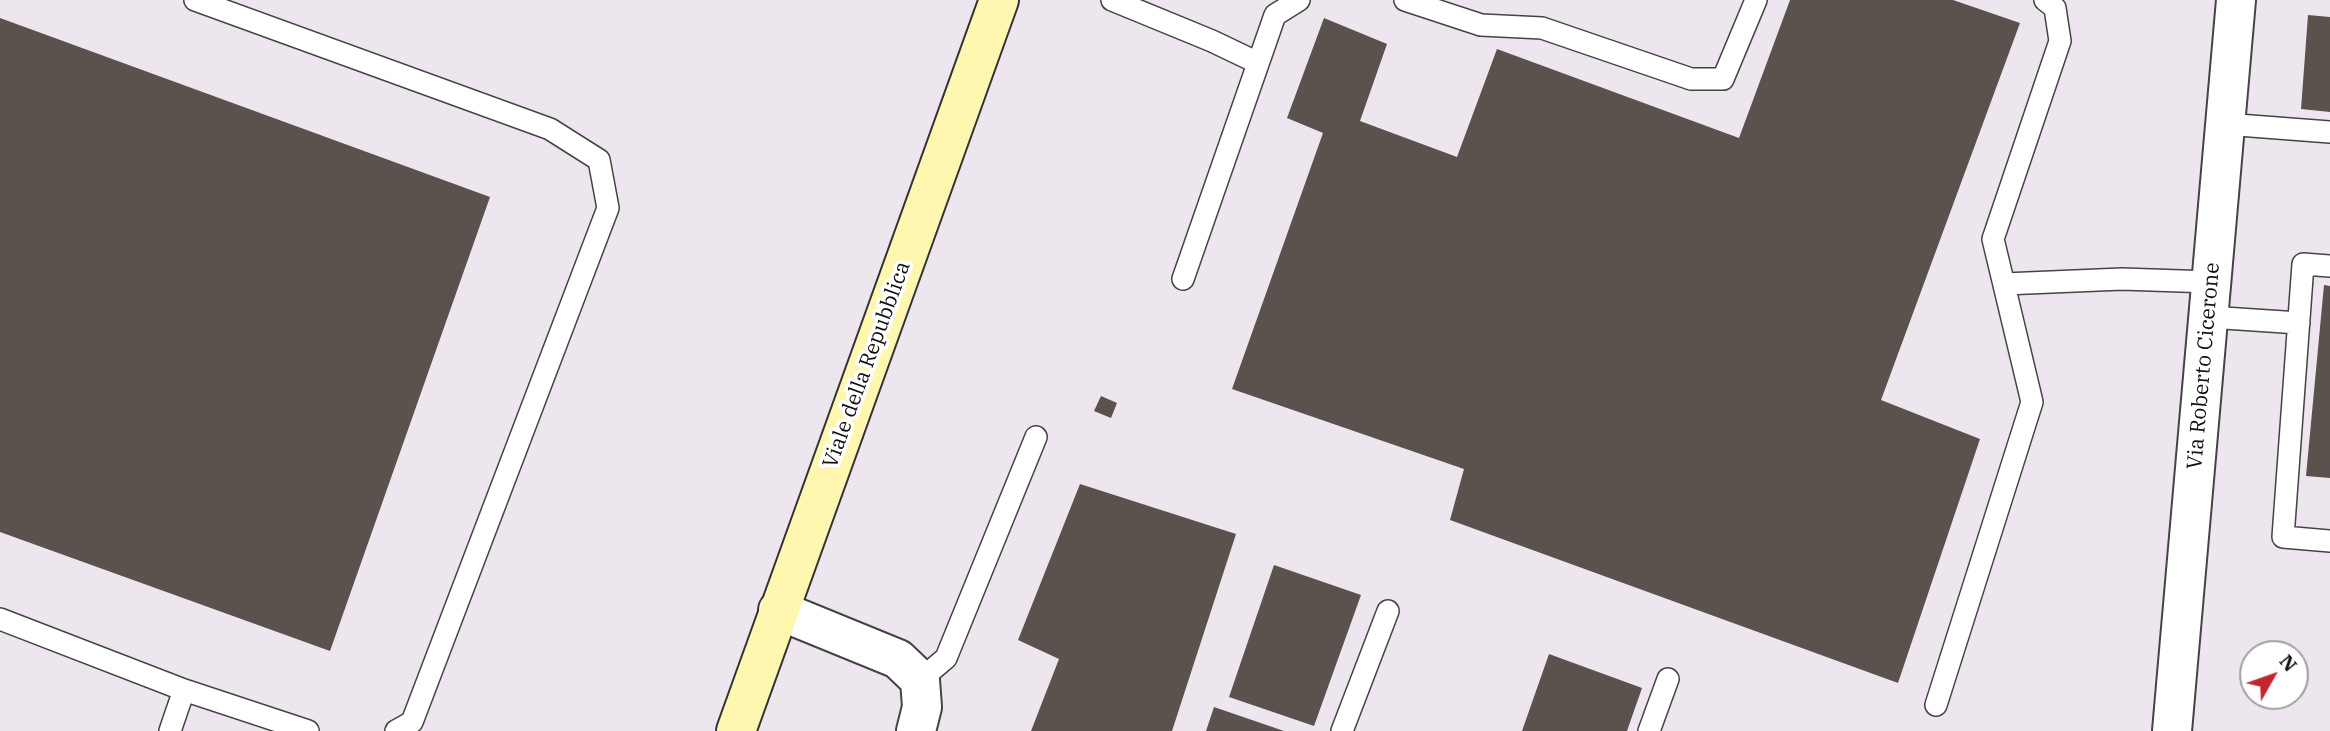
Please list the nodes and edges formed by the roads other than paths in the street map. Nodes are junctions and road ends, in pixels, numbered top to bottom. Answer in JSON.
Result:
{"nodes":[{"id":1,"x":195,"y":0,"type":"edge"},
{"id":2,"x":999,"y":0,"type":"edge"},
{"id":3,"x":1112,"y":0,"type":"edge"},
{"id":4,"x":1299,"y":0,"type":"edge"},
{"id":5,"x":1405,"y":0,"type":"edge"},
{"id":6,"x":1756,"y":0,"type":"edge"},
{"id":7,"x":2045,"y":0,"type":"edge"},
{"id":8,"x":2236,"y":0,"type":"edge"},
{"id":9,"x":1258,"y":63,"type":"junction"},
{"id":10,"x":2225,"y":124,"type":"junction"},
{"id":11,"x":2330,"y":132,"type":"edge"},
{"id":12,"x":2330,"y":266,"type":"edge"},
{"id":13,"x":1183,"y":279,"type":"dead end"},
{"id":14,"x":2004,"y":284,"type":"junction"},
{"id":15,"x":2210,"y":299,"type":"junction"},
{"id":16,"x":2298,"y":323,"type":"junction"},
{"id":17,"x":1036,"y":437,"type":"dead end"},
{"id":18,"x":2330,"y":541,"type":"edge"},
{"id":19,"x":778,"y":610,"type":"junction"},
{"id":20,"x":1388,"y":611,"type":"dead end"},
{"id":21,"x":0,"y":618,"type":"edge"},
{"id":22,"x":1668,"y":679,"type":"dead end"},
{"id":23,"x":920,"y":680,"type":"junction"},
{"id":24,"x":184,"y":690,"type":"junction"},
{"id":25,"x":1936,"y":705,"type":"dead end"},
{"id":26,"x":170,"y":731,"type":"edge"},
{"id":27,"x":309,"y":731,"type":"edge"},
{"id":28,"x":396,"y":731,"type":"edge"},
{"id":29,"x":736,"y":731,"type":"edge"},
{"id":30,"x":916,"y":731,"type":"edge"},
{"id":31,"x":1342,"y":731,"type":"edge"},
{"id":32,"x":1649,"y":731,"type":"edge"},
{"id":33,"x":2172,"y":731,"type":"edge"}],
"edges":[{"from":1,"to":28,"type":"lane"},
{"from":2,"to":19,"type":"main road","name":"Viale della Repubblica"},
{"from":3,"to":9,"type":"lane"},
{"from":4,"to":9,"type":"lane"},
{"from":5,"to":6,"type":"lane"},
{"from":7,"to":14,"type":"lane"},
{"from":8,"to":10,"type":"street","name":"Via Roberto Cicerone"},
{"from":9,"to":13,"type":"lane"},
{"from":10,"to":11,"type":"lane"},
{"from":10,"to":15,"type":"street","name":"Via Roberto Cicerone"},
{"from":12,"to":16,"type":"lane"},
{"from":14,"to":15,"type":"lane"},
{"from":14,"to":25,"type":"lane"},
{"from":15,"to":16,"type":"lane"},
{"from":15,"to":33,"type":"street","name":"Via Roberto Cicerone"},
{"from":16,"to":18,"type":"lane"},
{"from":17,"to":23,"type":"lane"},
{"from":19,"to":23,"type":"street"},
{"from":19,"to":29,"type":"main road","name":"Viale della Repubblica"},
{"from":20,"to":31,"type":"lane"},
{"from":21,"to":24,"type":"lane"},
{"from":22,"to":32,"type":"lane"},
{"from":23,"to":30,"type":"street"},
{"from":24,"to":26,"type":"lane"},
{"from":24,"to":27,"type":"lane"}]}
